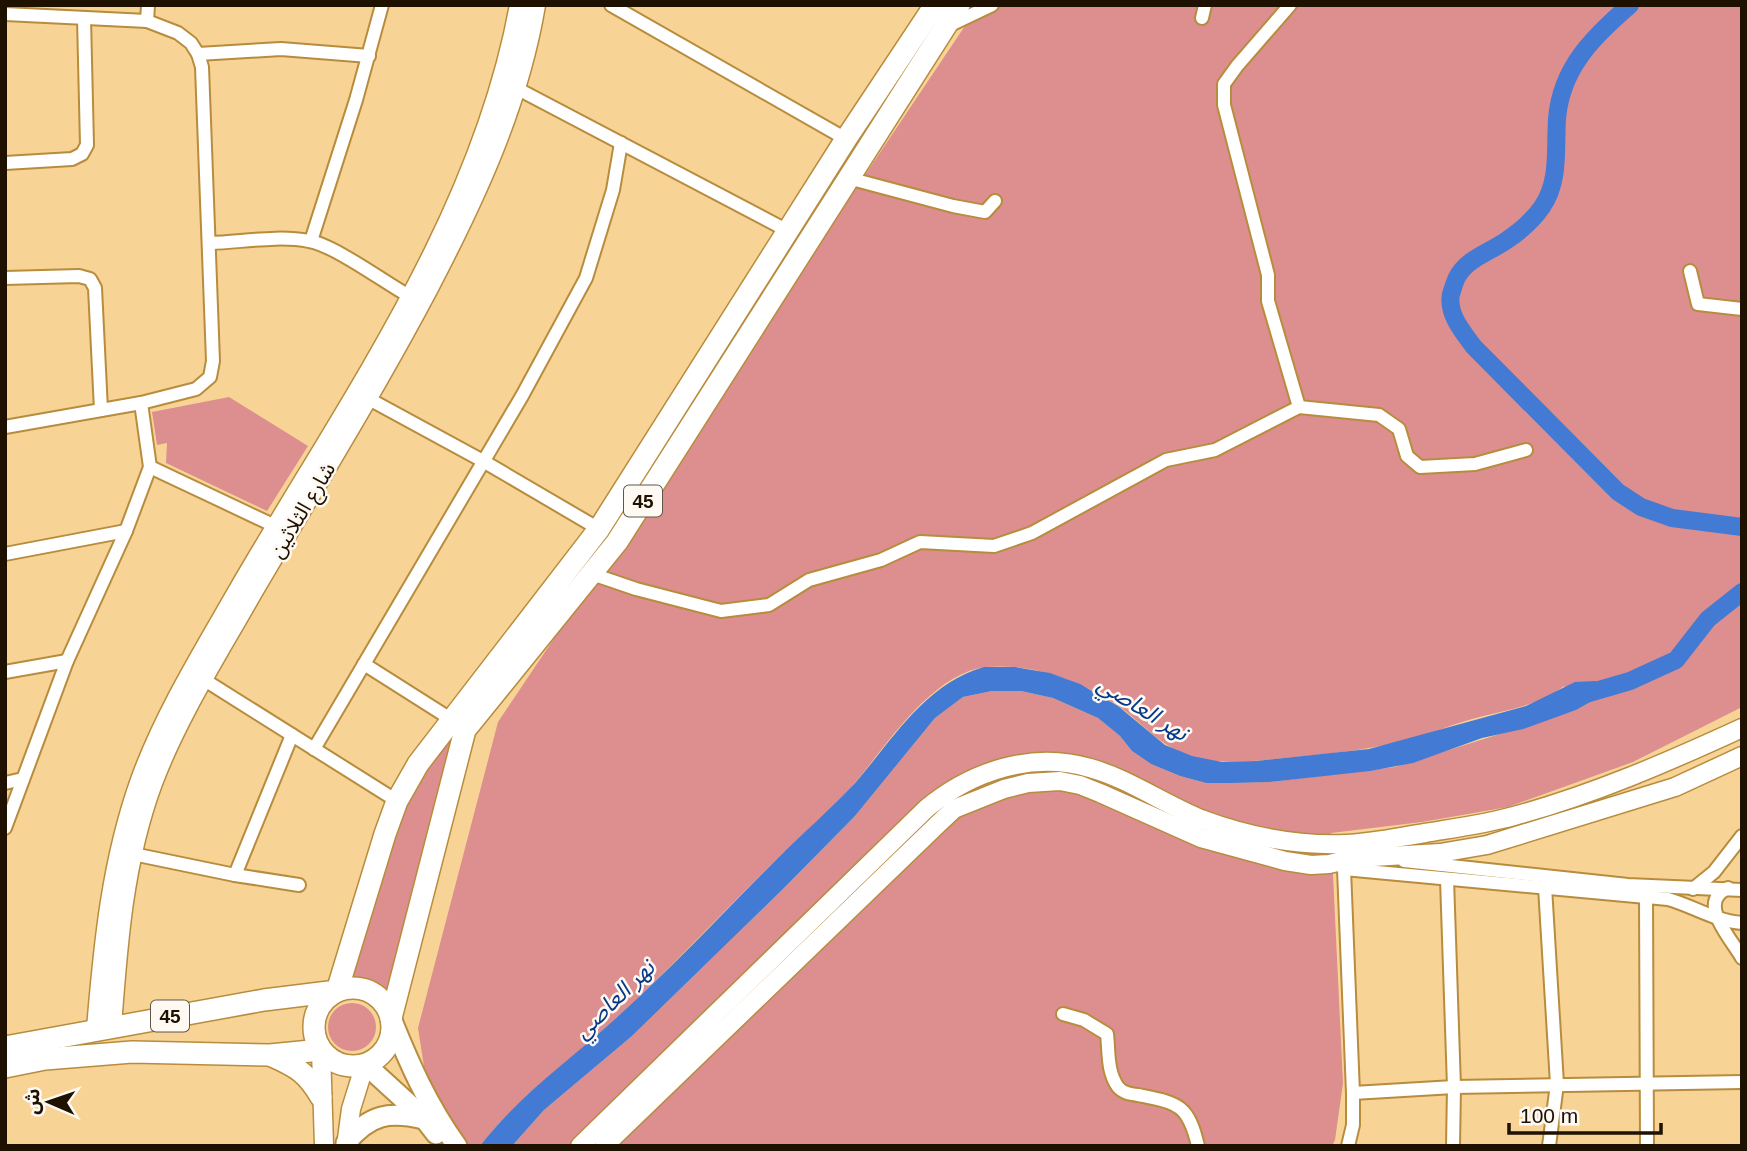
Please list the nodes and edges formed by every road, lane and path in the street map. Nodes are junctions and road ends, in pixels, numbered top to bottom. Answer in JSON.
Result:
{"nodes":[{"id":1,"x":148,"y":5,"type":"edge"},
{"id":2,"x":382,"y":5,"type":"edge"},
{"id":3,"x":611,"y":5,"type":"edge"},
{"id":4,"x":935,"y":5,"type":"edge"},
{"id":5,"x":959,"y":5,"type":"edge"},
{"id":6,"x":992,"y":5,"type":"edge"},
{"id":7,"x":1290,"y":5,"type":"edge"},
{"id":8,"x":43,"y":11,"type":"edge"},
{"id":9,"x":526,"y":11,"type":"edge"},
{"id":10,"x":5,"y":14,"type":"edge"},
{"id":11,"x":84,"y":18,"type":"junction"},
{"id":12,"x":147,"y":21,"type":"junction"},
{"id":13,"x":946,"y":27,"type":"junction"},
{"id":14,"x":198,"y":54,"type":"junction"},
{"id":15,"x":369,"y":56,"type":"junction"},
{"id":16,"x":516,"y":88,"type":"junction"},
{"id":17,"x":846,"y":139,"type":"junction"},
{"id":18,"x":621,"y":144,"type":"junction"},
{"id":19,"x":5,"y":163,"type":"edge"},
{"id":20,"x":848,"y":178,"type":"junction"},
{"id":21,"x":995,"y":201,"type":"dead end"},
{"id":22,"x":451,"y":230,"type":"junction"},
{"id":23,"x":790,"y":232,"type":"junction"},
{"id":24,"x":311,"y":241,"type":"junction"},
{"id":25,"x":211,"y":243,"type":"junction"},
{"id":26,"x":1690,"y":271,"type":"dead end"},
{"id":27,"x":5,"y":278,"type":"edge"},
{"id":28,"x":409,"y":296,"type":"junction"},
{"id":29,"x":1742,"y":309,"type":"edge"},
{"id":30,"x":369,"y":398,"type":"junction"},
{"id":31,"x":141,"y":403,"type":"junction"},
{"id":32,"x":1299,"y":407,"type":"junction"},
{"id":33,"x":101,"y":410,"type":"junction"},
{"id":34,"x":5,"y":427,"type":"edge"},
{"id":35,"x":1526,"y":450,"type":"dead end"},
{"id":36,"x":483,"y":461,"type":"junction"},
{"id":37,"x":150,"y":467,"type":"junction"},
{"id":38,"x":275,"y":526,"type":"junction"},
{"id":39,"x":599,"y":529,"type":"junction"},
{"id":40,"x":126,"y":531,"type":"junction"},
{"id":41,"x":5,"y":554,"type":"edge"},
{"id":42,"x":592,"y":574,"type":"junction"},
{"id":43,"x":213,"y":648,"type":"junction"},
{"id":44,"x":67,"y":661,"type":"junction"},
{"id":45,"x":364,"y":664,"type":"junction"},
{"id":46,"x":5,"y":672,"type":"edge"},
{"id":47,"x":203,"y":679,"type":"junction"},
{"id":48,"x":459,"y":725,"type":"junction"},
{"id":49,"x":1739,"y":728,"type":"edge"},
{"id":50,"x":292,"y":735,"type":"junction"},
{"id":51,"x":314,"y":749,"type":"junction"},
{"id":52,"x":1742,"y":756,"type":"edge"},
{"id":53,"x":23,"y":779,"type":"junction"},
{"id":54,"x":5,"y":783,"type":"edge"},
{"id":55,"x":397,"y":801,"type":"junction"},
{"id":56,"x":5,"y":828,"type":"edge"},
{"id":57,"x":1742,"y":836,"type":"edge"},
{"id":58,"x":1386,"y":848,"type":"junction"},
{"id":59,"x":133,"y":854,"type":"junction"},
{"id":60,"x":1340,"y":858,"type":"junction"},
{"id":61,"x":1453,"y":865,"type":"junction"},
{"id":62,"x":235,"y":875,"type":"junction"},
{"id":63,"x":299,"y":885,"type":"dead end"},
{"id":64,"x":1545,"y":887,"type":"junction"},
{"id":65,"x":1693,"y":889,"type":"junction"},
{"id":66,"x":1735,"y":889,"type":"edge"},
{"id":67,"x":1646,"y":896,"type":"junction"},
{"id":68,"x":1717,"y":919,"type":"junction"},
{"id":69,"x":1742,"y":923,"type":"edge"},
{"id":70,"x":1742,"y":958,"type":"edge"},
{"id":71,"x":337,"y":991,"type":"junction"},
{"id":72,"x":1063,"y":1014,"type":"dead end"},
{"id":73,"x":391,"y":1018,"type":"junction"},
{"id":74,"x":104,"y":1028,"type":"junction"},
{"id":75,"x":5,"y":1047,"type":"edge"},
{"id":76,"x":321,"y":1050,"type":"junction"},
{"id":77,"x":270,"y":1055,"type":"junction"},
{"id":78,"x":365,"y":1064,"type":"junction"},
{"id":79,"x":5,"y":1067,"type":"edge"},
{"id":80,"x":1742,"y":1082,"type":"edge"},
{"id":81,"x":1648,"y":1083,"type":"junction"},
{"id":82,"x":1557,"y":1084,"type":"junction"},
{"id":83,"x":1454,"y":1087,"type":"junction"},
{"id":84,"x":1353,"y":1093,"type":"junction"},
{"id":85,"x":321,"y":1097,"type":"junction"},
{"id":86,"x":424,"y":1119,"type":"junction"},
{"id":87,"x":346,"y":1144,"type":"edge"},
{"id":88,"x":452,"y":1144,"type":"edge"},
{"id":89,"x":324,"y":1146,"type":"edge"},
{"id":90,"x":580,"y":1146,"type":"edge"},
{"id":91,"x":604,"y":1146,"type":"edge"},
{"id":92,"x":1198,"y":1146,"type":"edge"},
{"id":93,"x":1348,"y":1146,"type":"edge"},
{"id":94,"x":1453,"y":1146,"type":"edge"},
{"id":95,"x":1549,"y":1146,"type":"edge"},
{"id":96,"x":1647,"y":1146,"type":"edge"}],
"edges":[{"from":1,"to":12,"type":"street"},
{"from":2,"to":15,"type":"street"},
{"from":3,"to":17,"type":"street"},
{"from":4,"to":17,"type":"highway","number":"45"},
{"from":5,"to":13,"type":"highway","number":"45"},
{"from":6,"to":13,"type":"street"},
{"from":7,"to":32,"type":"street"},
{"from":8,"to":10,"type":"street"},
{"from":8,"to":11,"type":"street"},
{"from":9,"to":16,"type":"main road","name":"شارع الثلاثين"},
{"from":9,"to":22,"type":"main road"},
{"from":11,"to":12,"type":"street"},
{"from":11,"to":19,"type":"street"},
{"from":12,"to":14,"type":"street"},
{"from":13,"to":20,"type":"highway","number":"45"},
{"from":14,"to":15,"type":"street"},
{"from":14,"to":25,"type":"street"},
{"from":15,"to":24,"type":"street"},
{"from":16,"to":18,"type":"street"},
{"from":16,"to":22,"type":"main road","name":"شارع الثلاثين"},
{"from":17,"to":23,"type":"highway","number":"45"},
{"from":18,"to":23,"type":"street"},
{"from":18,"to":36,"type":"street"},
{"from":20,"to":21,"type":"street"},
{"from":20,"to":42,"type":"highway","number":"45"},
{"from":22,"to":28,"type":"main road"},
{"from":22,"to":30,"type":"main road","name":"شارع الثلاثين"},
{"from":23,"to":39,"type":"highway","number":"45"},
{"from":24,"to":25,"type":"street"},
{"from":24,"to":28,"type":"street"},
{"from":25,"to":31,"type":"street"},
{"from":26,"to":29,"type":"street"},
{"from":27,"to":33,"type":"street"},
{"from":28,"to":38,"type":"main road"},
{"from":30,"to":36,"type":"street"},
{"from":30,"to":43,"type":"main road","name":"شارع الثلاثين"},
{"from":31,"to":33,"type":"street"},
{"from":31,"to":37,"type":"street"},
{"from":32,"to":35,"type":"street"},
{"from":32,"to":42,"type":"street"},
{"from":33,"to":34,"type":"street"},
{"from":36,"to":39,"type":"street"},
{"from":36,"to":45,"type":"street"},
{"from":37,"to":38,"type":"street"},
{"from":37,"to":40,"type":"street"},
{"from":38,"to":43,"type":"main road"},
{"from":39,"to":48,"type":"highway","number":"45"},
{"from":40,"to":41,"type":"street"},
{"from":40,"to":44,"type":"street"},
{"from":42,"to":48,"type":"highway","number":"45"},
{"from":43,"to":47,"type":"main road","name":"شارع الثلاثين"},
{"from":43,"to":74,"type":"main road"},
{"from":44,"to":46,"type":"street"},
{"from":44,"to":53,"type":"street"},
{"from":45,"to":48,"type":"street"},
{"from":45,"to":51,"type":"street"},
{"from":47,"to":50,"type":"street"},
{"from":47,"to":59,"type":"main road","name":"شارع الثلاثين"},
{"from":48,"to":55,"type":"highway","number":"45"},
{"from":48,"to":73,"type":"highway","number":"45"},
{"from":49,"to":58,"type":"main road"},
{"from":50,"to":51,"type":"street"},
{"from":50,"to":62,"type":"street"},
{"from":51,"to":55,"type":"street"},
{"from":52,"to":61,"type":"main road"},
{"from":53,"to":54,"type":"street"},
{"from":53,"to":56,"type":"street"},
{"from":55,"to":71,"type":"highway","number":"45"},
{"from":57,"to":65,"type":"street"},
{"from":58,"to":60,"type":"main road"},
{"from":58,"to":61,"type":"main road"},
{"from":59,"to":62,"type":"street"},
{"from":59,"to":74,"type":"main road","name":"شارع الثلاثين"},
{"from":60,"to":61,"type":"street"},
{"from":60,"to":84,"type":"street"},
{"from":60,"to":90,"type":"main road"},
{"from":60,"to":91,"type":"main road"},
{"from":61,"to":64,"type":"street"},
{"from":61,"to":65,"type":"street"},
{"from":61,"to":83,"type":"street"},
{"from":62,"to":63,"type":"street"},
{"from":64,"to":67,"type":"street"},
{"from":64,"to":82,"type":"street"},
{"from":65,"to":66,"type":"street"},
{"from":66,"to":68,"type":"street"},
{"from":67,"to":68,"type":"street"},
{"from":67,"to":81,"type":"street"},
{"from":68,"to":69,"type":"street"},
{"from":68,"to":70,"type":"street"},
{"from":71,"to":73,"type":"highway"},
{"from":71,"to":74,"type":"highway","number":"45"},
{"from":71,"to":76,"type":"highway"},
{"from":72,"to":92,"type":"street"},
{"from":73,"to":78,"type":"highway"},
{"from":73,"to":88,"type":"main road"},
{"from":74,"to":75,"type":"highway","number":"45"},
{"from":76,"to":77,"type":"highway","number":"45"},
{"from":76,"to":78,"type":"highway"},
{"from":76,"to":85,"type":"main road"},
{"from":77,"to":79,"type":"highway","number":"45"},
{"from":77,"to":85,"type":"highway"},
{"from":78,"to":86,"type":"main road"},
{"from":78,"to":87,"type":"main road"},
{"from":80,"to":81,"type":"street"},
{"from":81,"to":82,"type":"street"},
{"from":81,"to":96,"type":"street"},
{"from":82,"to":83,"type":"street"},
{"from":82,"to":95,"type":"street"},
{"from":83,"to":84,"type":"street"},
{"from":83,"to":94,"type":"street"},
{"from":84,"to":93,"type":"street"},
{"from":85,"to":89,"type":"main road"},
{"from":86,"to":87,"type":"main road"},
{"from":86,"to":88,"type":"main road"}]}
